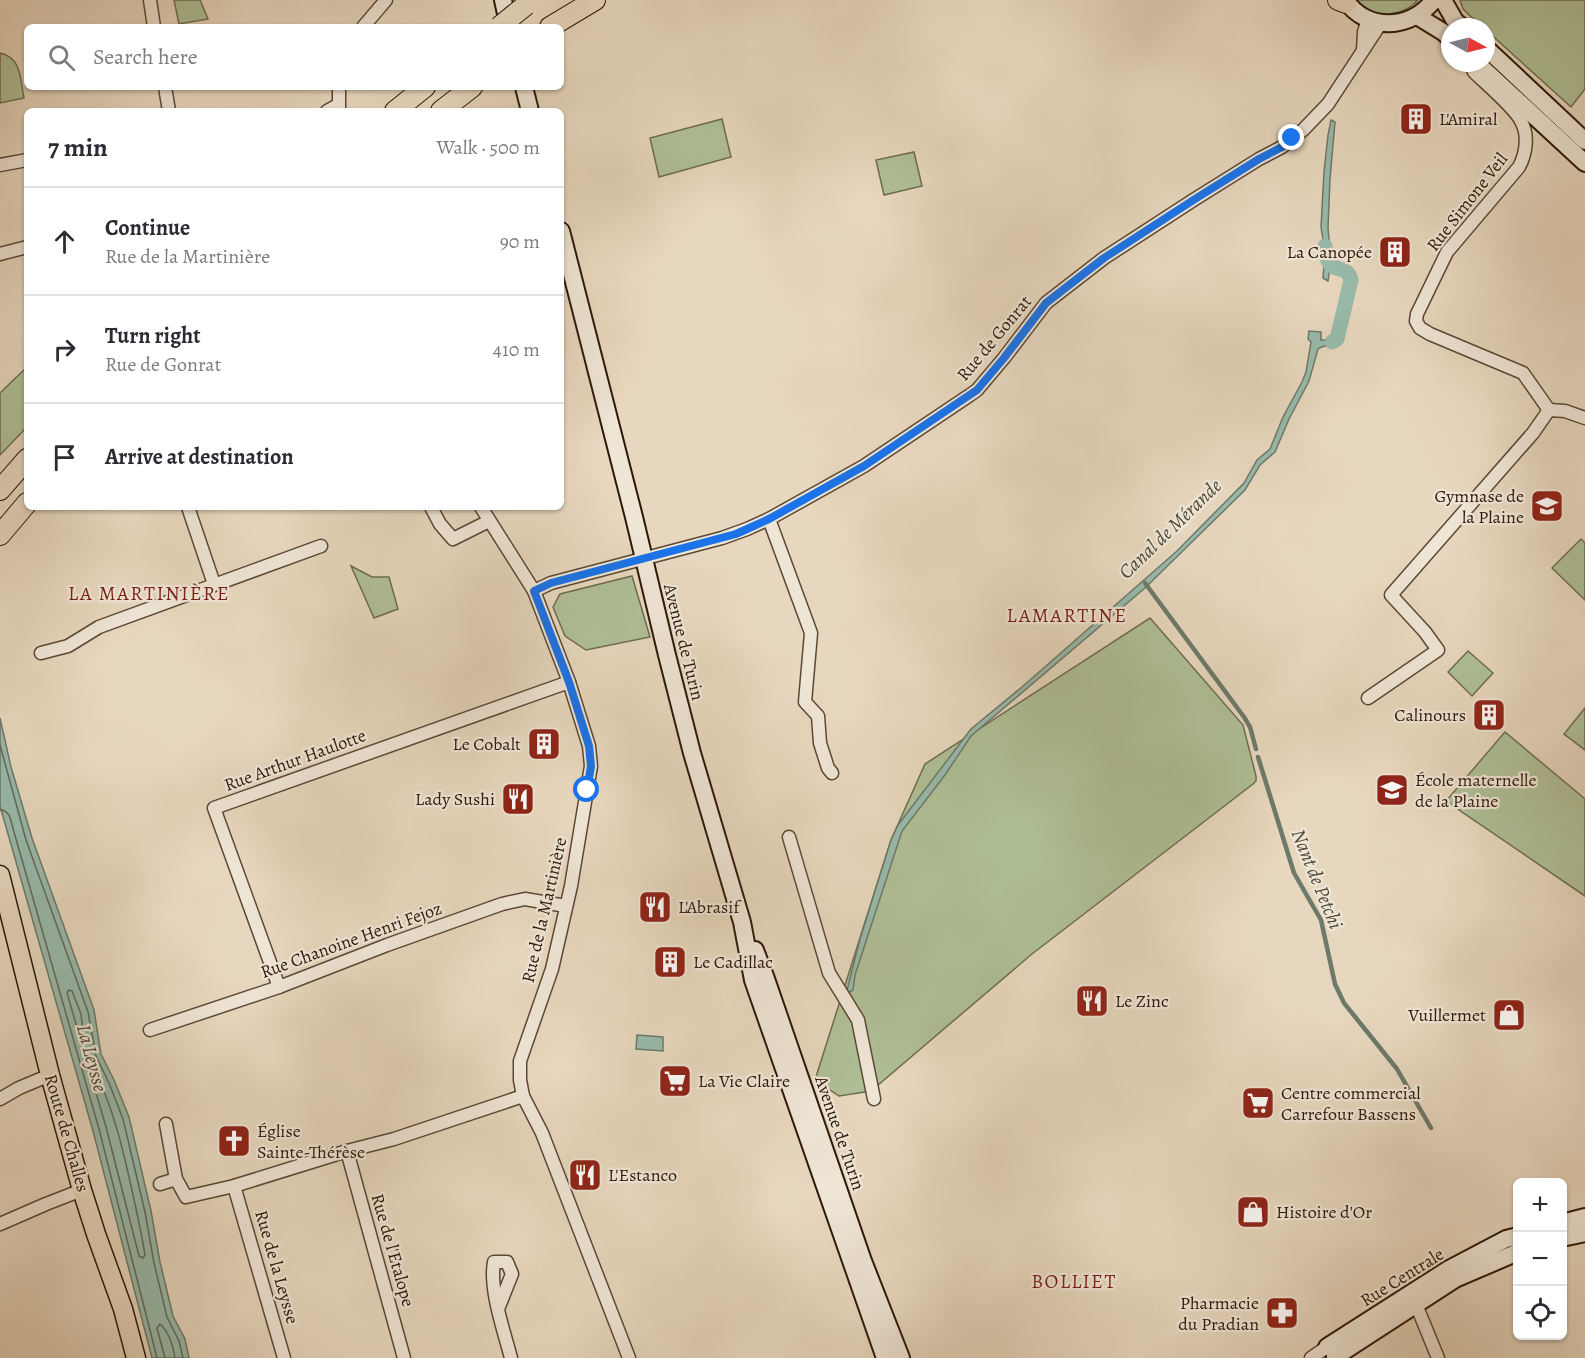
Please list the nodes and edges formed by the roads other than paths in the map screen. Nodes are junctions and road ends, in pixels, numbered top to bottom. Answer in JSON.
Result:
{"nodes":[{"id":1,"x":150,"y":0,"type":"edge"},
{"id":2,"x":386,"y":0,"type":"edge"},
{"id":3,"x":583,"y":0,"type":"edge"},
{"id":4,"x":595,"y":0,"type":"edge"},
{"id":5,"x":1434,"y":0,"type":"edge"},
{"id":6,"x":1443,"y":0,"type":"edge"},
{"id":7,"x":1343,"y":1,"type":"edge"},
{"id":8,"x":529,"y":2,"type":"edge"},
{"id":9,"x":503,"y":13,"type":"edge"},
{"id":10,"x":1417,"y":16,"type":"junction"},
{"id":11,"x":1453,"y":18,"type":"edge"},
{"id":12,"x":1375,"y":21,"type":"junction"},
{"id":13,"x":154,"y":24,"type":"edge"},
{"id":14,"x":366,"y":24,"type":"edge"},
{"id":15,"x":552,"y":24,"type":"edge"},
{"id":16,"x":553,"y":24,"type":"edge"},
{"id":17,"x":1441,"y":31,"type":"edge"},
{"id":18,"x":1495,"y":56,"type":"edge"},
{"id":19,"x":1474,"y":72,"type":"edge"},
{"id":20,"x":1487,"y":72,"type":"edge"},
{"id":21,"x":166,"y":90,"type":"edge"},
{"id":22,"x":338,"y":90,"type":"edge"},
{"id":23,"x":421,"y":90,"type":"edge"},
{"id":24,"x":468,"y":90,"type":"edge"},
{"id":25,"x":525,"y":90,"type":"edge"},
{"id":26,"x":168,"y":108,"type":"edge"},
{"id":27,"x":335,"y":108,"type":"edge"},
{"id":28,"x":399,"y":108,"type":"edge"},
{"id":29,"x":445,"y":108,"type":"edge"},
{"id":30,"x":529,"y":108,"type":"edge"},
{"id":31,"x":1585,"y":141,"type":"edge"},
{"id":32,"x":24,"y":161,"type":"edge"},
{"id":33,"x":1585,"y":163,"type":"edge"},
{"id":34,"x":0,"y":165,"type":"edge"},
{"id":35,"x":564,"y":243,"type":"edge"},
{"id":36,"x":24,"y":248,"type":"edge"},
{"id":37,"x":0,"y":254,"type":"edge"},
{"id":38,"x":1549,"y":410,"type":"junction"},
{"id":39,"x":1585,"y":418,"type":"edge"},
{"id":40,"x":24,"y":462,"type":"edge"},
{"id":41,"x":0,"y":490,"type":"edge"},
{"id":42,"x":24,"y":507,"type":"edge"},
{"id":43,"x":189,"y":510,"type":"edge"},
{"id":44,"x":433,"y":510,"type":"edge"},
{"id":45,"x":483,"y":510,"type":"edge"},
{"id":46,"x":769,"y":519,"type":"junction"},
{"id":47,"x":489,"y":521,"type":"junction"},
{"id":48,"x":0,"y":536,"type":"edge"},
{"id":49,"x":321,"y":546,"type":"dead end"},
{"id":50,"x":644,"y":559,"type":"junction"},
{"id":51,"x":214,"y":584,"type":"junction"},
{"id":52,"x":534,"y":591,"type":"junction"},
{"id":53,"x":41,"y":653,"type":"dead end"},
{"id":54,"x":569,"y":682,"type":"junction"},
{"id":55,"x":1368,"y":698,"type":"dead end"},
{"id":56,"x":832,"y":773,"type":"dead end"},
{"id":57,"x":789,"y":837,"type":"dead end"},
{"id":58,"x":0,"y":875,"type":"edge"},
{"id":59,"x":0,"y":883,"type":"edge"},
{"id":60,"x":8,"y":904,"type":"junction"},
{"id":61,"x":566,"y":906,"type":"junction"},
{"id":62,"x":742,"y":922,"type":"junction"},
{"id":63,"x":279,"y":987,"type":"junction"},
{"id":64,"x":150,"y":1030,"type":"dead end"},
{"id":65,"x":50,"y":1075,"type":"junction"},
{"id":66,"x":523,"y":1096,"type":"junction"},
{"id":67,"x":0,"y":1099,"type":"edge"},
{"id":68,"x":874,"y":1099,"type":"dead end"},
{"id":69,"x":796,"y":1105,"type":"junction"},
{"id":70,"x":166,"y":1124,"type":"dead end"},
{"id":71,"x":823,"y":1143,"type":"junction"},
{"id":72,"x":347,"y":1151,"type":"junction"},
{"id":73,"x":176,"y":1179,"type":"junction"},
{"id":74,"x":160,"y":1184,"type":"dead end"},
{"id":75,"x":234,"y":1186,"type":"junction"},
{"id":76,"x":82,"y":1190,"type":"junction"},
{"id":77,"x":0,"y":1224,"type":"edge"},
{"id":78,"x":1567,"y":1224,"type":"edge"},
{"id":79,"x":1585,"y":1230,"type":"edge"},
{"id":80,"x":1513,"y":1237,"type":"edge"},
{"id":81,"x":1567,"y":1237,"type":"edge"},
{"id":82,"x":1513,"y":1254,"type":"edge"},
{"id":83,"x":1414,"y":1299,"type":"junction"},
{"id":84,"x":498,"y":1309,"type":"dead end"},
{"id":85,"x":1332,"y":1354,"type":"edge"},
{"id":86,"x":136,"y":1358,"type":"edge"},
{"id":87,"x":285,"y":1358,"type":"edge"},
{"id":88,"x":405,"y":1358,"type":"edge"},
{"id":89,"x":511,"y":1358,"type":"edge"},
{"id":90,"x":629,"y":1358,"type":"edge"},
{"id":91,"x":885,"y":1358,"type":"edge"},
{"id":92,"x":901,"y":1358,"type":"edge"},
{"id":93,"x":1311,"y":1358,"type":"edge"},
{"id":94,"x":1438,"y":1358,"type":"edge"}],
"edges":[{"from":1,"to":13,"type":"street"},
{"from":2,"to":14,"type":"street"},
{"from":3,"to":15,"type":"highway"},
{"from":4,"to":16,"type":"highway"},
{"from":5,"to":10,"type":"main road"},
{"from":6,"to":11,"type":"main road"},
{"from":7,"to":12,"type":"main road"},
{"from":8,"to":9,"type":"highway","bridge":true},
{"from":10,"to":12,"type":"main road"},
{"from":10,"to":17,"type":"main road"},
{"from":12,"to":46,"type":"street","name":"Rue de Gonrat"},
{"from":18,"to":31,"type":"main road"},
{"from":19,"to":38,"type":"street","name":"Rue Simone Veil"},
{"from":20,"to":33,"type":"main road"},
{"from":21,"to":26,"type":"street"},
{"from":22,"to":27,"type":"street"},
{"from":23,"to":28,"type":"highway"},
{"from":24,"to":29,"type":"highway"},
{"from":25,"to":30,"type":"main road"},
{"from":32,"to":34,"type":"street"},
{"from":35,"to":50,"type":"main road","name":"Avenue de Turin"},
{"from":36,"to":37,"type":"street"},
{"from":38,"to":39,"type":"street"},
{"from":38,"to":55,"type":"street"},
{"from":40,"to":41,"type":"highway"},
{"from":42,"to":48,"type":"highway"},
{"from":43,"to":51,"type":"street"},
{"from":44,"to":47,"type":"street"},
{"from":45,"to":47,"type":"street","name":"Rue de la Martinière"},
{"from":46,"to":50,"type":"street","name":"Rue de Gonrat"},
{"from":46,"to":56,"type":"street"},
{"from":47,"to":52,"type":"street","name":"Rue de la Martinière"},
{"from":49,"to":51,"type":"street"},
{"from":50,"to":52,"type":"street","name":"Rue de Gonrat"},
{"from":50,"to":62,"type":"main road","name":"Avenue de Turin"},
{"from":51,"to":53,"type":"street"},
{"from":52,"to":54,"type":"street","name":"Rue de la Martinière"},
{"from":54,"to":61,"type":"street","name":"Rue de la Martinière"},
{"from":54,"to":63,"type":"street","name":"Rue Arthur Haulotte"},
{"from":57,"to":68,"type":"street"},
{"from":58,"to":60,"type":"main road","name":"Route de Challes"},
{"from":59,"to":60,"type":"main road","name":"Route de Challes"},
{"from":60,"to":65,"type":"main road","name":"Route de Challes"},
{"from":61,"to":63,"type":"street","name":"Rue Chanoine Henri Fejoz"},
{"from":61,"to":66,"type":"street","name":"Rue de la Martinière"},
{"from":62,"to":69,"type":"main road","name":"Avenue de Turin"},
{"from":62,"to":71,"type":"main road","name":"Avenue de Turin"},
{"from":63,"to":64,"type":"street","name":"Rue Chanoine Henri Fejoz"},
{"from":65,"to":67,"type":"street"},
{"from":65,"to":76,"type":"main road","name":"Route de Challes"},
{"from":66,"to":72,"type":"street"},
{"from":66,"to":90,"type":"street","name":"Rue de la Martinière"},
{"from":69,"to":71,"type":"main road"},
{"from":69,"to":91,"type":"main road","name":"Avenue de Turin"},
{"from":70,"to":73,"type":"street"},
{"from":71,"to":92,"type":"main road","name":"Avenue de Turin"},
{"from":72,"to":75,"type":"street"},
{"from":72,"to":88,"type":"street","name":"Rue de l'Etalope"},
{"from":73,"to":74,"type":"street"},
{"from":73,"to":75,"type":"street"},
{"from":75,"to":87,"type":"street","name":"Rue de la Leysse"},
{"from":76,"to":77,"type":"street"},
{"from":76,"to":86,"type":"main road","name":"Route de Challes"},
{"from":78,"to":79,"type":"main road"},
{"from":79,"to":81,"type":"main road"},
{"from":80,"to":83,"type":"main road","name":"Rue Centrale"},
{"from":82,"to":83,"type":"main road","name":"Rue Centrale"},
{"from":83,"to":85,"type":"main road","name":"Rue Centrale"},
{"from":83,"to":94,"type":"street"},
{"from":84,"to":89,"type":"street"},
{"from":85,"to":93,"type":"street","name":"Rue Centrale"}]}
